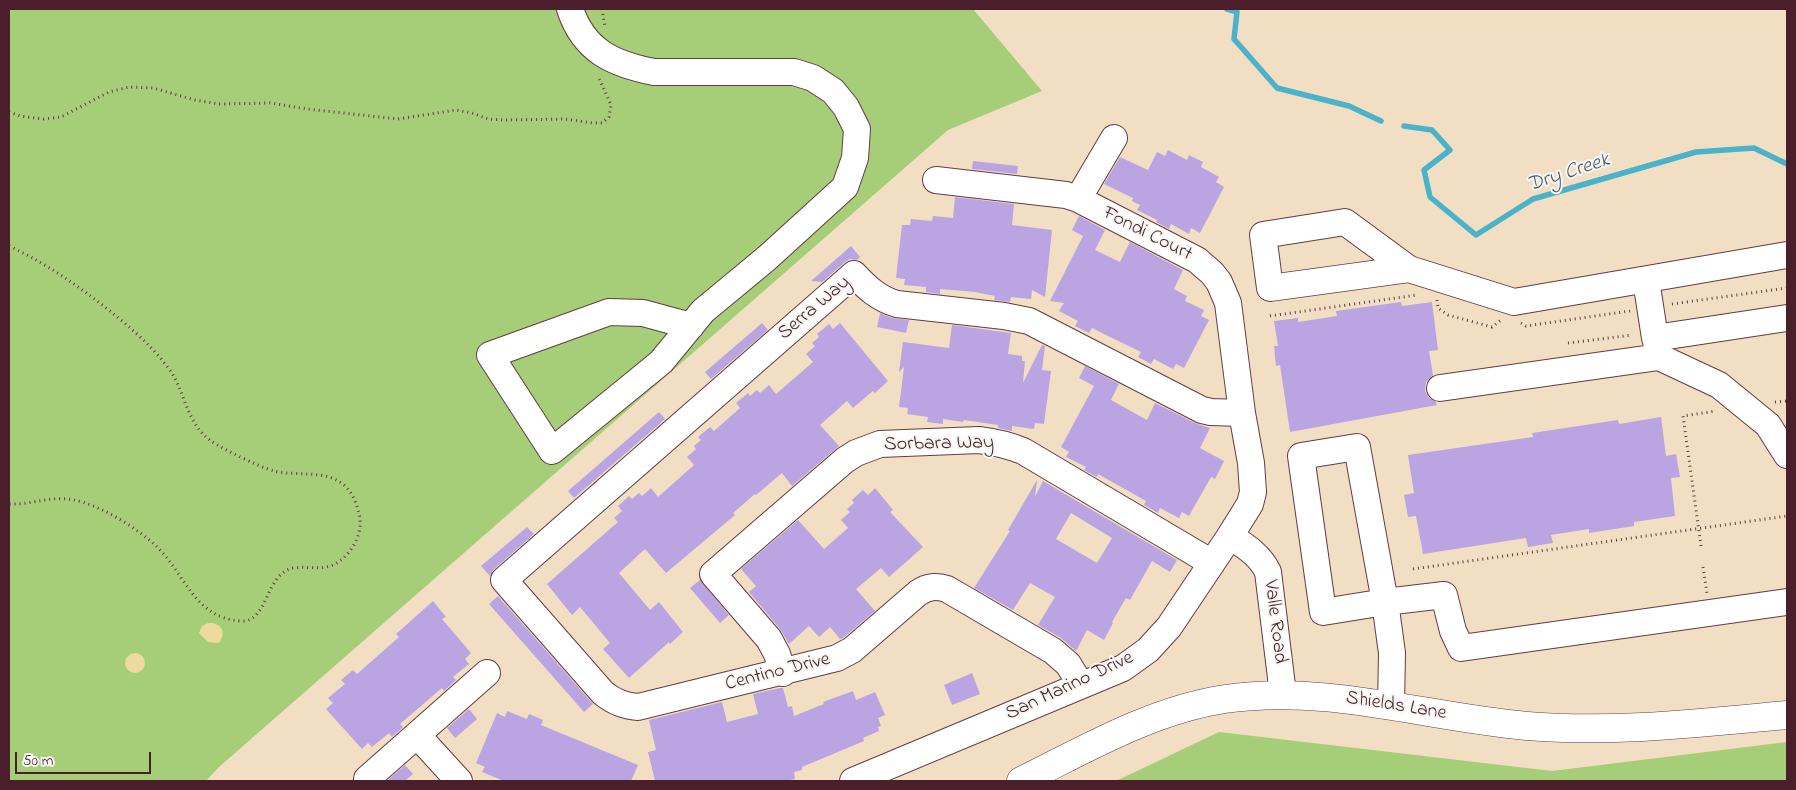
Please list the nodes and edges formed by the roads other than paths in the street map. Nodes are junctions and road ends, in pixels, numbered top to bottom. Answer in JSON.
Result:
{"nodes":[{"id":1,"x":570,"y":9,"type":"edge"},
{"id":2,"x":1114,"y":138,"type":"dead end"},
{"id":3,"x":936,"y":180,"type":"dead end"},
{"id":4,"x":1078,"y":199,"type":"junction"},
{"id":5,"x":1787,"y":255,"type":"edge"},
{"id":6,"x":1409,"y":269,"type":"junction"},
{"id":7,"x":1646,"y":280,"type":"junction"},
{"id":8,"x":1787,"y":318,"type":"edge"},
{"id":9,"x":691,"y":326,"type":"junction"},
{"id":10,"x":1652,"y":343,"type":"junction"},
{"id":11,"x":1440,"y":388,"type":"dead end"},
{"id":12,"x":1242,"y":413,"type":"junction"},
{"id":13,"x":1787,"y":456,"type":"edge"},
{"id":14,"x":1230,"y":536,"type":"junction"},
{"id":15,"x":1212,"y":563,"type":"junction"},
{"id":16,"x":504,"y":580,"type":"joint"},
{"id":17,"x":1385,"y":602,"type":"junction"},
{"id":18,"x":1787,"y":602,"type":"edge"},
{"id":19,"x":783,"y":672,"type":"junction"},
{"id":20,"x":487,"y":673,"type":"dead end"},
{"id":21,"x":1081,"y":686,"type":"junction"},
{"id":22,"x":1283,"y":694,"type":"junction"},
{"id":23,"x":1392,"y":706,"type":"junction"},
{"id":24,"x":1787,"y":715,"type":"edge"},
{"id":25,"x":417,"y":735,"type":"junction"},
{"id":26,"x":367,"y":778,"type":"dead end"},
{"id":27,"x":868,"y":778,"type":"edge"},
{"id":28,"x":460,"y":781,"type":"edge"},
{"id":29,"x":1021,"y":781,"type":"edge"}],
"edges":[{"from":1,"to":9,"type":"street"},
{"from":2,"to":4,"type":"street"},
{"from":3,"to":4,"type":"street","name":"Fondi Court"},
{"from":4,"to":12,"type":"street","name":"Fondi Court"},
{"from":5,"to":7,"type":"street"},
{"from":6,"to":6,"type":"street"},
{"from":6,"to":7,"type":"street"},
{"from":7,"to":10,"type":"street"},
{"from":8,"to":10,"type":"street"},
{"from":9,"to":9,"type":"street"},
{"from":10,"to":11,"type":"street"},
{"from":10,"to":13,"type":"street"},
{"from":12,"to":14,"type":"street","name":"San Marino Drive"},
{"from":12,"to":16,"type":"street","name":"Serra Way"},
{"from":14,"to":15,"type":"street","name":"San Marino Drive"},
{"from":14,"to":22,"type":"street","name":"Valle Road"},
{"from":15,"to":19,"type":"street","name":"Sorbara Way"},
{"from":15,"to":21,"type":"street","name":"San Marino Drive"},
{"from":16,"to":19,"type":"street","name":"Centino Drive"},
{"from":17,"to":17,"type":"street"},
{"from":17,"to":18,"type":"street"},
{"from":17,"to":23,"type":"street"},
{"from":19,"to":21,"type":"street","name":"Centino Drive"},
{"from":20,"to":25,"type":"street"},
{"from":21,"to":27,"type":"street","name":"San Marino Drive"},
{"from":22,"to":23,"type":"main road","name":"Shields Lane"},
{"from":22,"to":29,"type":"main road","name":"Shields Lane"},
{"from":23,"to":24,"type":"main road","name":"Shields Lane"},
{"from":25,"to":26,"type":"street"},
{"from":25,"to":28,"type":"street"}]}
